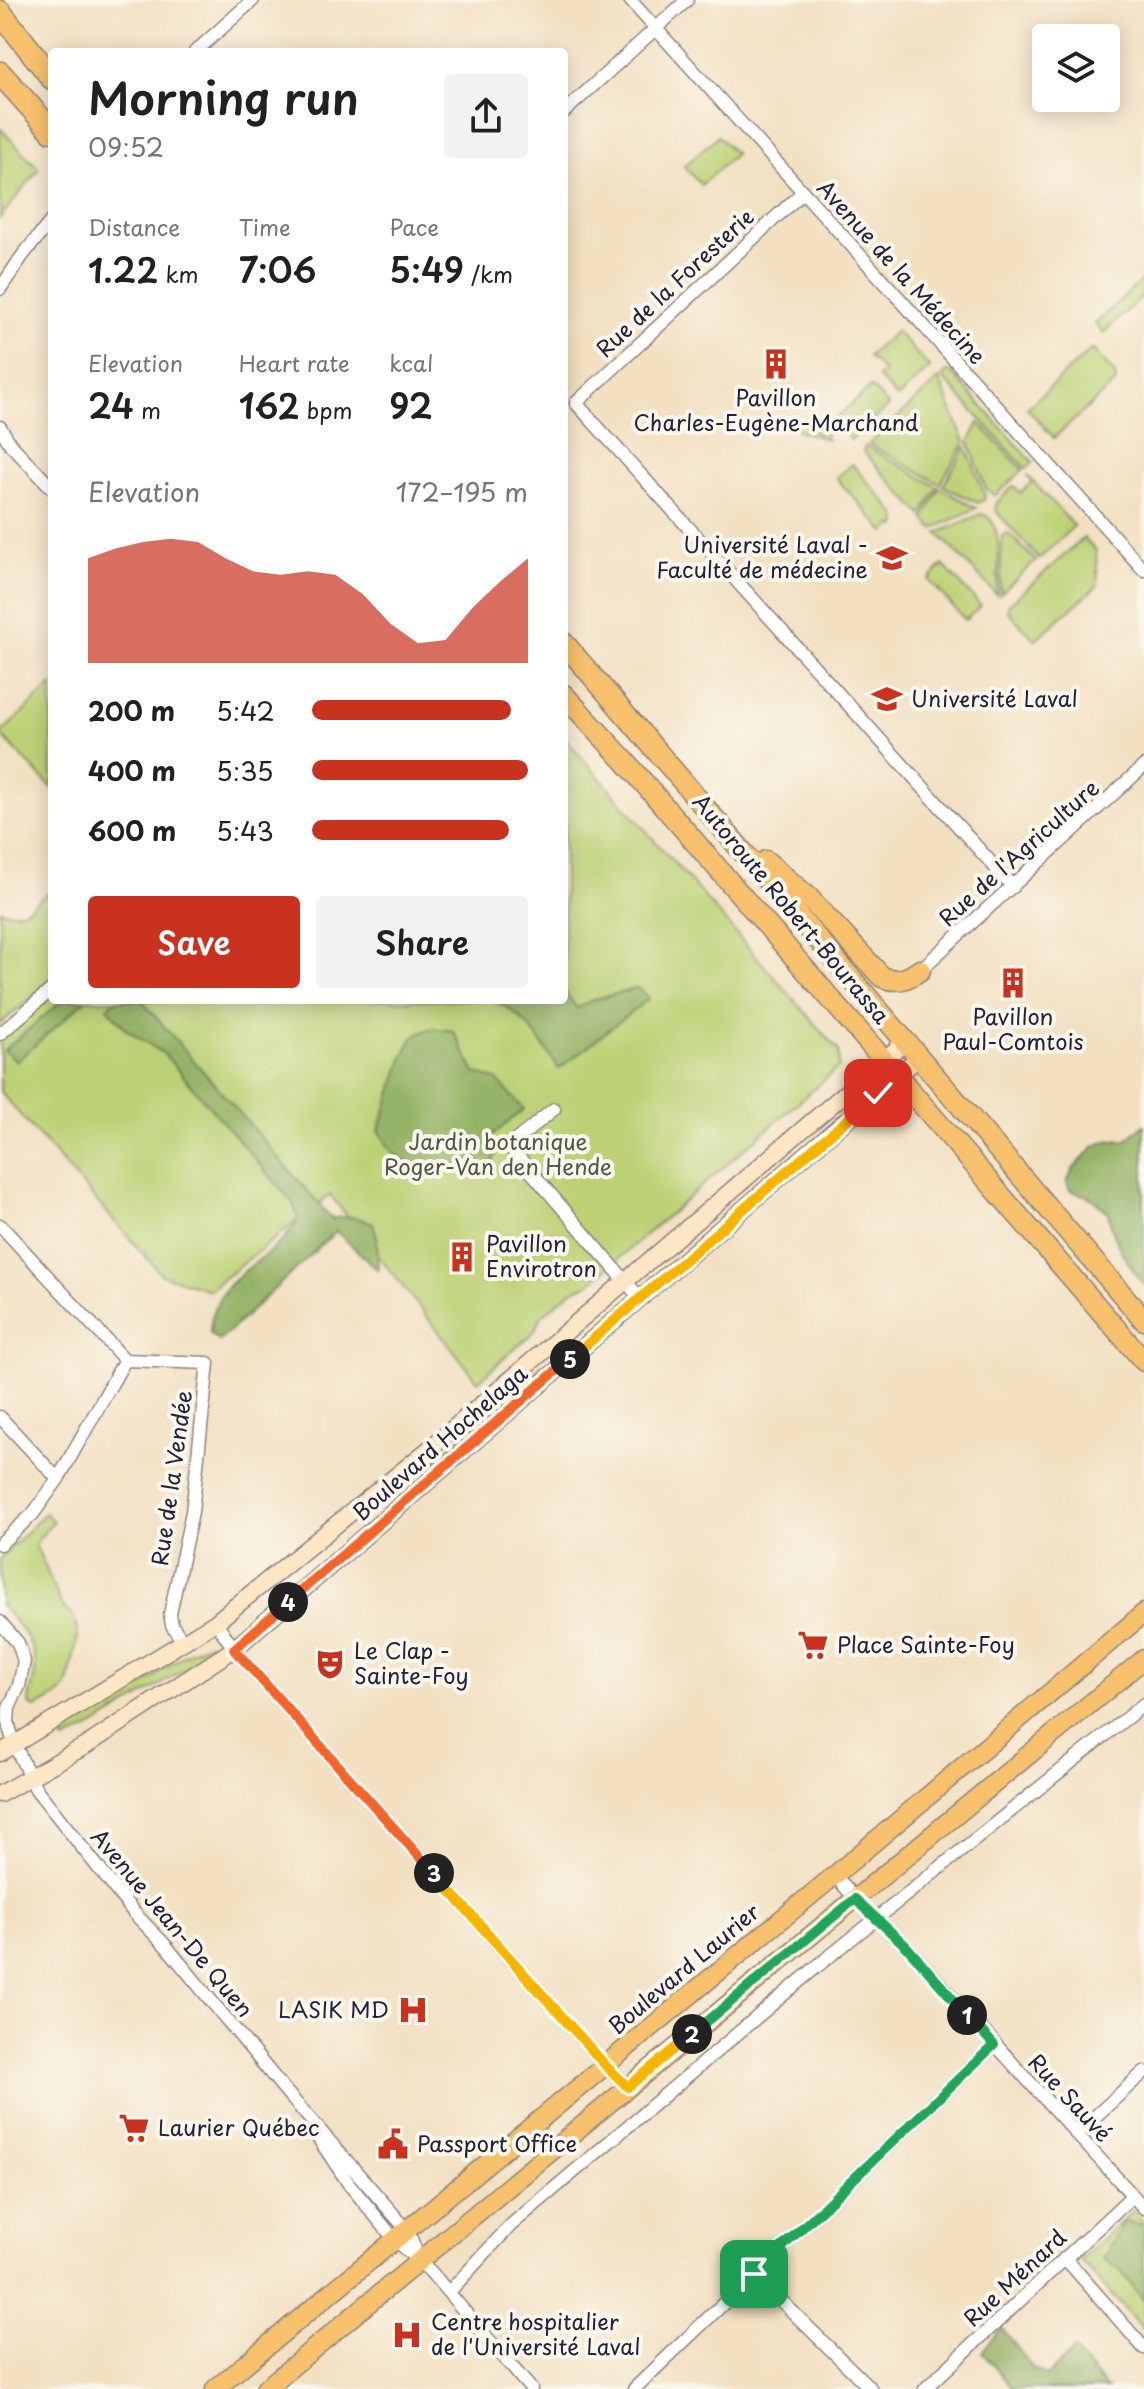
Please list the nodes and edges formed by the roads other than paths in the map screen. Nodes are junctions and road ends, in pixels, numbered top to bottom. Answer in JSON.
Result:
{"nodes":[{"id":1,"x":253,"y":0,"type":"edge"},
{"id":2,"x":630,"y":0,"type":"edge"},
{"id":3,"x":687,"y":0,"type":"edge"},
{"id":4,"x":0,"y":12,"type":"edge"},
{"id":5,"x":0,"y":28,"type":"edge"},
{"id":6,"x":656,"y":29,"type":"junction"},
{"id":7,"x":199,"y":48,"type":"edge"},
{"id":8,"x":0,"y":73,"type":"edge"},
{"id":9,"x":48,"y":76,"type":"edge"},
{"id":10,"x":48,"y":77,"type":"edge"},
{"id":11,"x":0,"y":93,"type":"edge"},
{"id":12,"x":568,"y":108,"type":"edge"},
{"id":13,"x":48,"y":127,"type":"edge"},
{"id":14,"x":48,"y":138,"type":"edge"},
{"id":15,"x":802,"y":193,"type":"junction"},
{"id":16,"x":48,"y":225,"type":"edge"},
{"id":17,"x":0,"y":289,"type":"edge"},
{"id":18,"x":0,"y":427,"type":"edge"},
{"id":19,"x":48,"y":484,"type":"edge"},
{"id":20,"x":1144,"y":570,"type":"edge"},
{"id":21,"x":568,"y":648,"type":"edge"},
{"id":22,"x":568,"y":699,"type":"edge"},
{"id":23,"x":568,"y":713,"type":"edge"},
{"id":24,"x":638,"y":729,"type":"junction"},
{"id":25,"x":624,"y":760,"type":"junction"},
{"id":26,"x":1144,"y":766,"type":"edge"},
{"id":27,"x":1013,"y":887,"type":"junction"},
{"id":28,"x":920,"y":970,"type":"joint"},
{"id":29,"x":48,"y":992,"type":"edge"},
{"id":30,"x":0,"y":1034,"type":"edge"},
{"id":31,"x":912,"y":1050,"type":"junction"},
{"id":32,"x":882,"y":1062,"type":"junction"},
{"id":33,"x":896,"y":1078,"type":"junction"},
{"id":34,"x":554,"y":1109,"type":"dead end"},
{"id":35,"x":0,"y":1225,"type":"edge"},
{"id":36,"x":625,"y":1281,"type":"junction"},
{"id":37,"x":640,"y":1298,"type":"junction"},
{"id":38,"x":1144,"y":1320,"type":"edge"},
{"id":39,"x":125,"y":1360,"type":"junction"},
{"id":40,"x":1144,"y":1361,"type":"edge"},
{"id":41,"x":0,"y":1417,"type":"edge"},
{"id":42,"x":58,"y":1479,"type":"junction"},
{"id":43,"x":0,"y":1544,"type":"edge"},
{"id":44,"x":1144,"y":1613,"type":"edge"},
{"id":45,"x":0,"y":1622,"type":"edge"},
{"id":46,"x":216,"y":1622,"type":"junction"},
{"id":47,"x":183,"y":1642,"type":"junction"},
{"id":48,"x":234,"y":1649,"type":"junction"},
{"id":49,"x":1144,"y":1659,"type":"edge"},
{"id":50,"x":1144,"y":1704,"type":"edge"},
{"id":51,"x":7,"y":1748,"type":"edge"},
{"id":52,"x":29,"y":1777,"type":"junction"},
{"id":53,"x":0,"y":1794,"type":"edge"},
{"id":54,"x":835,"y":1875,"type":"junction"},
{"id":55,"x":855,"y":1899,"type":"junction"},
{"id":56,"x":878,"y":1918,"type":"junction"},
{"id":57,"x":994,"y":2045,"type":"junction"},
{"id":58,"x":606,"y":2066,"type":"junction"},
{"id":59,"x":1144,"y":2072,"type":"edge"},
{"id":60,"x":628,"y":2087,"type":"junction"},
{"id":61,"x":1076,"y":2134,"type":"junction"},
{"id":62,"x":1132,"y":2196,"type":"junction"},
{"id":63,"x":1144,"y":2208,"type":"edge"},
{"id":64,"x":402,"y":2236,"type":"junction"},
{"id":65,"x":1065,"y":2258,"type":"junction"},
{"id":66,"x":419,"y":2260,"type":"junction"},
{"id":67,"x":754,"y":2274,"type":"junction"},
{"id":68,"x":449,"y":2292,"type":"junction"},
{"id":69,"x":1144,"y":2348,"type":"edge"},
{"id":70,"x":215,"y":2389,"type":"edge"},
{"id":71,"x":265,"y":2389,"type":"edge"},
{"id":72,"x":531,"y":2389,"type":"edge"},
{"id":73,"x":634,"y":2389,"type":"edge"},
{"id":74,"x":871,"y":2389,"type":"edge"},
{"id":75,"x":925,"y":2389,"type":"edge"}],
"edges":[{"from":1,"to":7,"type":"street"},
{"from":2,"to":6,"type":"street","name":"Avenue de la Médecine"},
{"from":3,"to":6,"type":"street"},
{"from":4,"to":9,"type":"highway"},
{"from":5,"to":10,"type":"highway"},
{"from":6,"to":12,"type":"street"},
{"from":6,"to":15,"type":"street","name":"Avenue de la Médecine"},
{"from":8,"to":13,"type":"highway"},
{"from":11,"to":14,"type":"highway"},
{"from":15,"to":20,"type":"street","name":"Avenue de la Médecine"},
{"from":15,"to":27,"type":"street","name":"Rue de la Foresterie"},
{"from":16,"to":17,"type":"street"},
{"from":18,"to":19,"type":"street"},
{"from":21,"to":24,"type":"highway","name":"Autoroute Robert-Bourassa"},
{"from":22,"to":25,"type":"highway","name":"Autoroute Robert-Bourassa"},
{"from":23,"to":25,"type":"highway"},
{"from":24,"to":28,"type":"highway"},
{"from":24,"to":31,"type":"highway","name":"Autoroute Robert-Bourassa"},
{"from":25,"to":32,"type":"highway","name":"Autoroute Robert-Bourassa"},
{"from":26,"to":27,"type":"street","name":"Rue de l'Agriculture"},
{"from":27,"to":28,"type":"street","name":"Rue de l'Agriculture"},
{"from":29,"to":30,"type":"street"},
{"from":31,"to":32,"type":"main road","name":"Boulevard Hochelaga"},
{"from":31,"to":33,"type":"main road","name":"Boulevard Hochelaga"},
{"from":31,"to":38,"type":"highway","name":"Autoroute Robert-Bourassa"},
{"from":32,"to":33,"type":"highway","name":"Autoroute Robert-Bourassa"},
{"from":32,"to":36,"type":"main road","name":"Boulevard Hochelaga"},
{"from":33,"to":37,"type":"main road","name":"Boulevard Hochelaga"},
{"from":33,"to":40,"type":"highway","name":"Autoroute Robert-Bourassa"},
{"from":34,"to":36,"type":"street"},
{"from":35,"to":39,"type":"street"},
{"from":36,"to":37,"type":"street"},
{"from":36,"to":46,"type":"main road","name":"Boulevard Hochelaga"},
{"from":37,"to":48,"type":"main road","name":"Boulevard Hochelaga"},
{"from":39,"to":42,"type":"street"},
{"from":39,"to":47,"type":"street","name":"Rue de la Vendée"},
{"from":41,"to":42,"type":"street"},
{"from":42,"to":43,"type":"street"},
{"from":44,"to":54,"type":"main road","name":"Boulevard Laurier"},
{"from":45,"to":51,"type":"street","name":"Avenue Jean-De Quen"},
{"from":46,"to":47,"type":"main road","name":"Boulevard Hochelaga"},
{"from":46,"to":48,"type":"street"},
{"from":47,"to":51,"type":"main road","name":"Boulevard Hochelaga"},
{"from":48,"to":52,"type":"main road","name":"Boulevard Hochelaga"},
{"from":48,"to":58,"type":"street"},
{"from":49,"to":55,"type":"main road"},
{"from":50,"to":56,"type":"street"},
{"from":51,"to":52,"type":"street","name":"Avenue Jean-De Quen"},
{"from":52,"to":53,"type":"main road","name":"Boulevard Hochelaga"},
{"from":52,"to":64,"type":"street","name":"Avenue Jean-De Quen"},
{"from":54,"to":55,"type":"street","name":"Rue Sauvé"},
{"from":54,"to":58,"type":"main road","name":"Boulevard Laurier"},
{"from":55,"to":56,"type":"street","name":"Rue Sauvé"},
{"from":55,"to":60,"type":"main road"},
{"from":56,"to":57,"type":"street","name":"Rue Sauvé"},
{"from":56,"to":68,"type":"street"},
{"from":57,"to":61,"type":"street","name":"Rue Sauvé"},
{"from":57,"to":67,"type":"street"},
{"from":58,"to":60,"type":"street"},
{"from":58,"to":64,"type":"main road","name":"Boulevard Laurier"},
{"from":59,"to":61,"type":"street"},
{"from":60,"to":66,"type":"main road"},
{"from":61,"to":62,"type":"street","name":"Rue Sauvé"},
{"from":62,"to":63,"type":"street","name":"Rue Sauvé"},
{"from":62,"to":65,"type":"street","name":"Rue Ménard"},
{"from":64,"to":66,"type":"street","name":"Avenue Jean-De Quen"},
{"from":64,"to":70,"type":"main road","name":"Boulevard Laurier"},
{"from":65,"to":69,"type":"street"},
{"from":65,"to":75,"type":"street","name":"Rue Ménard"},
{"from":66,"to":68,"type":"street","name":"Avenue Jean-De Quen"},
{"from":66,"to":71,"type":"main road"},
{"from":67,"to":73,"type":"street"},
{"from":67,"to":74,"type":"street"},
{"from":68,"to":72,"type":"street","name":"Avenue Jean-De Quen"}]}
